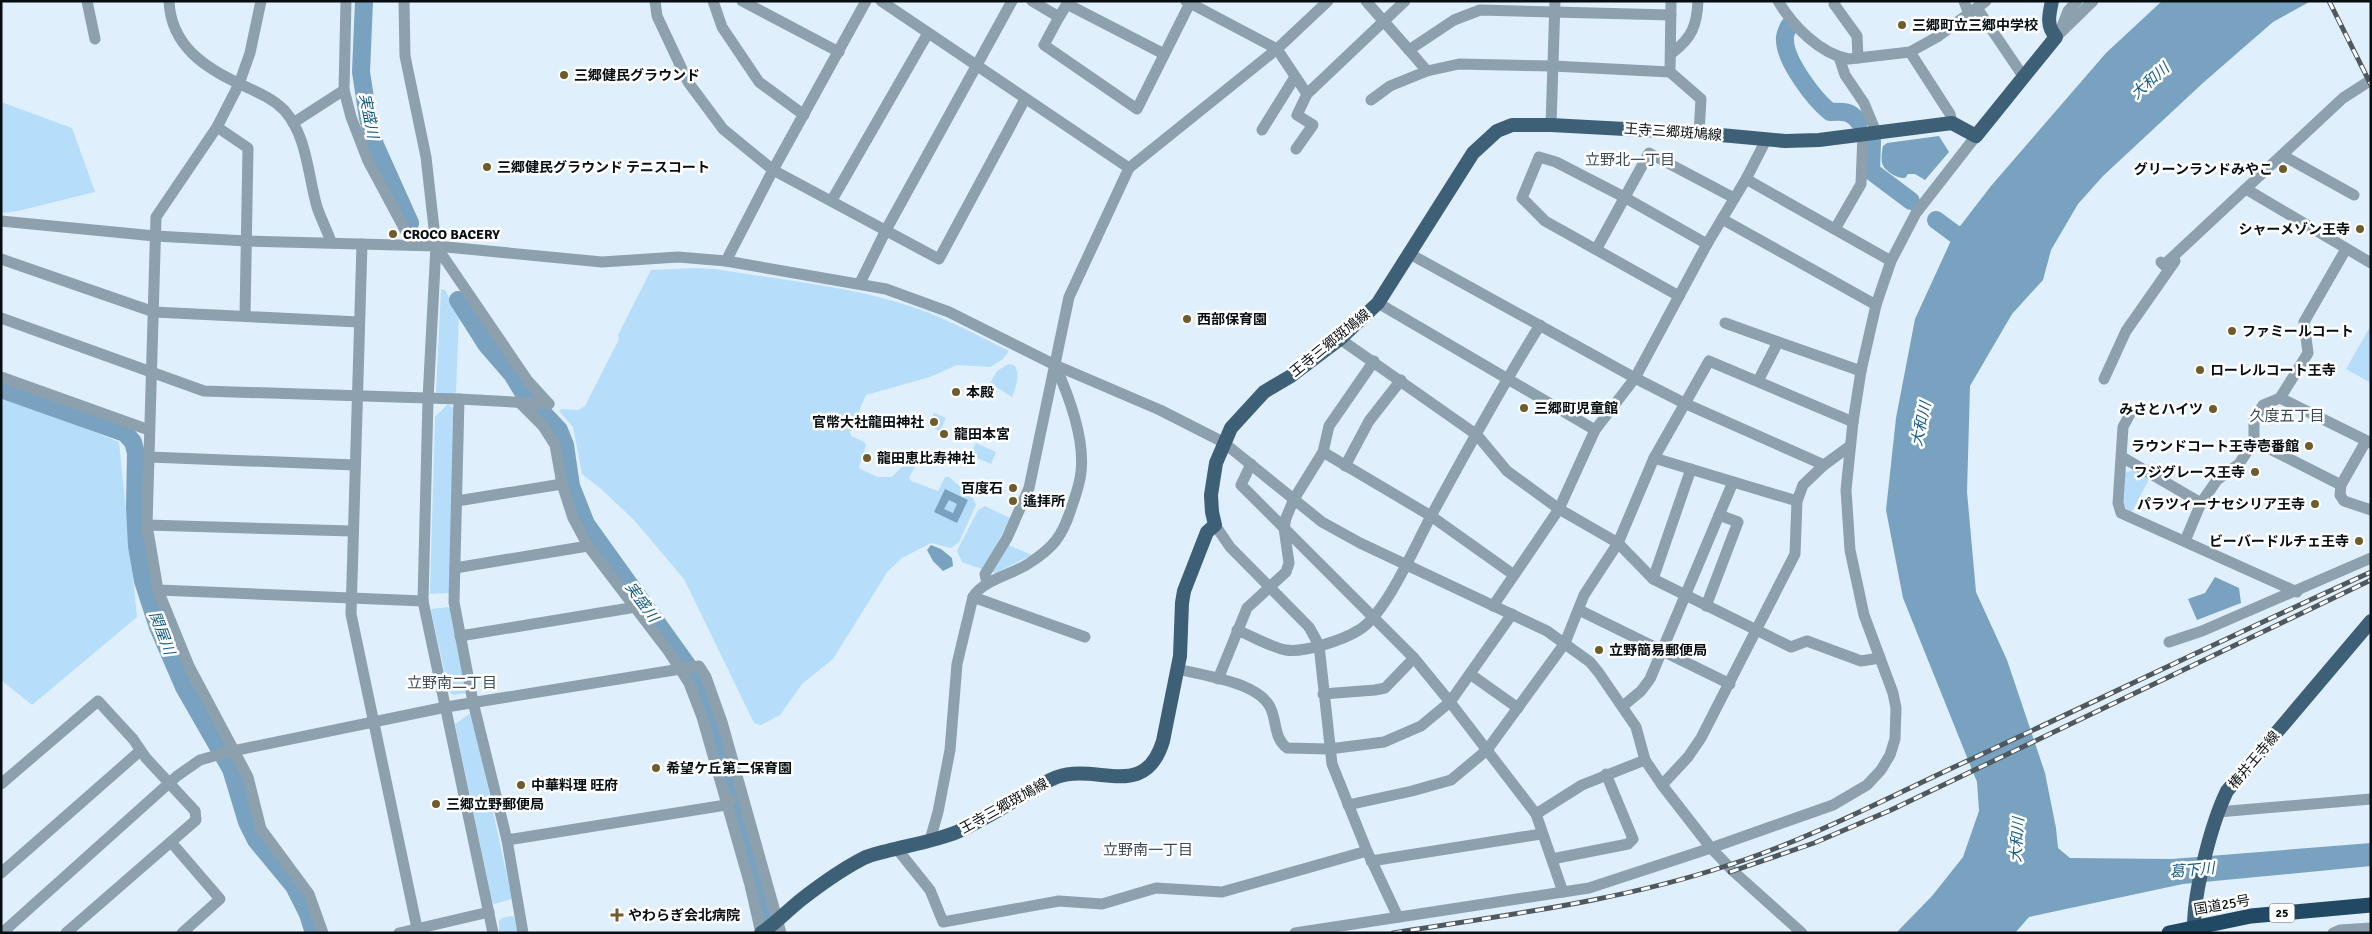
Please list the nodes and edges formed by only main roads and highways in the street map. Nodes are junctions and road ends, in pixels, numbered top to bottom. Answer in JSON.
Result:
{"nodes":[{"id":1,"x":2052,"y":1,"type":"edge"},
{"id":2,"x":2371,"y":621,"type":"edge"},
{"id":3,"x":2371,"y":905,"type":"edge"},
{"id":4,"x":2194,"y":927,"type":"junction"},
{"id":5,"x":770,"y":928,"type":"edge"},
{"id":6,"x":2171,"y":932,"type":"edge"}],
"edges":[{"from":1,"to":5,"type":"main road","name":"王寺三郷斑鳩線"},
{"from":2,"to":4,"type":"main road","name":"椿井王寺線"},
{"from":3,"to":4,"type":"highway","name":"国道25号","number":"25"},
{"from":4,"to":6,"type":"highway","name":"国道25号","number":"25"}]}
